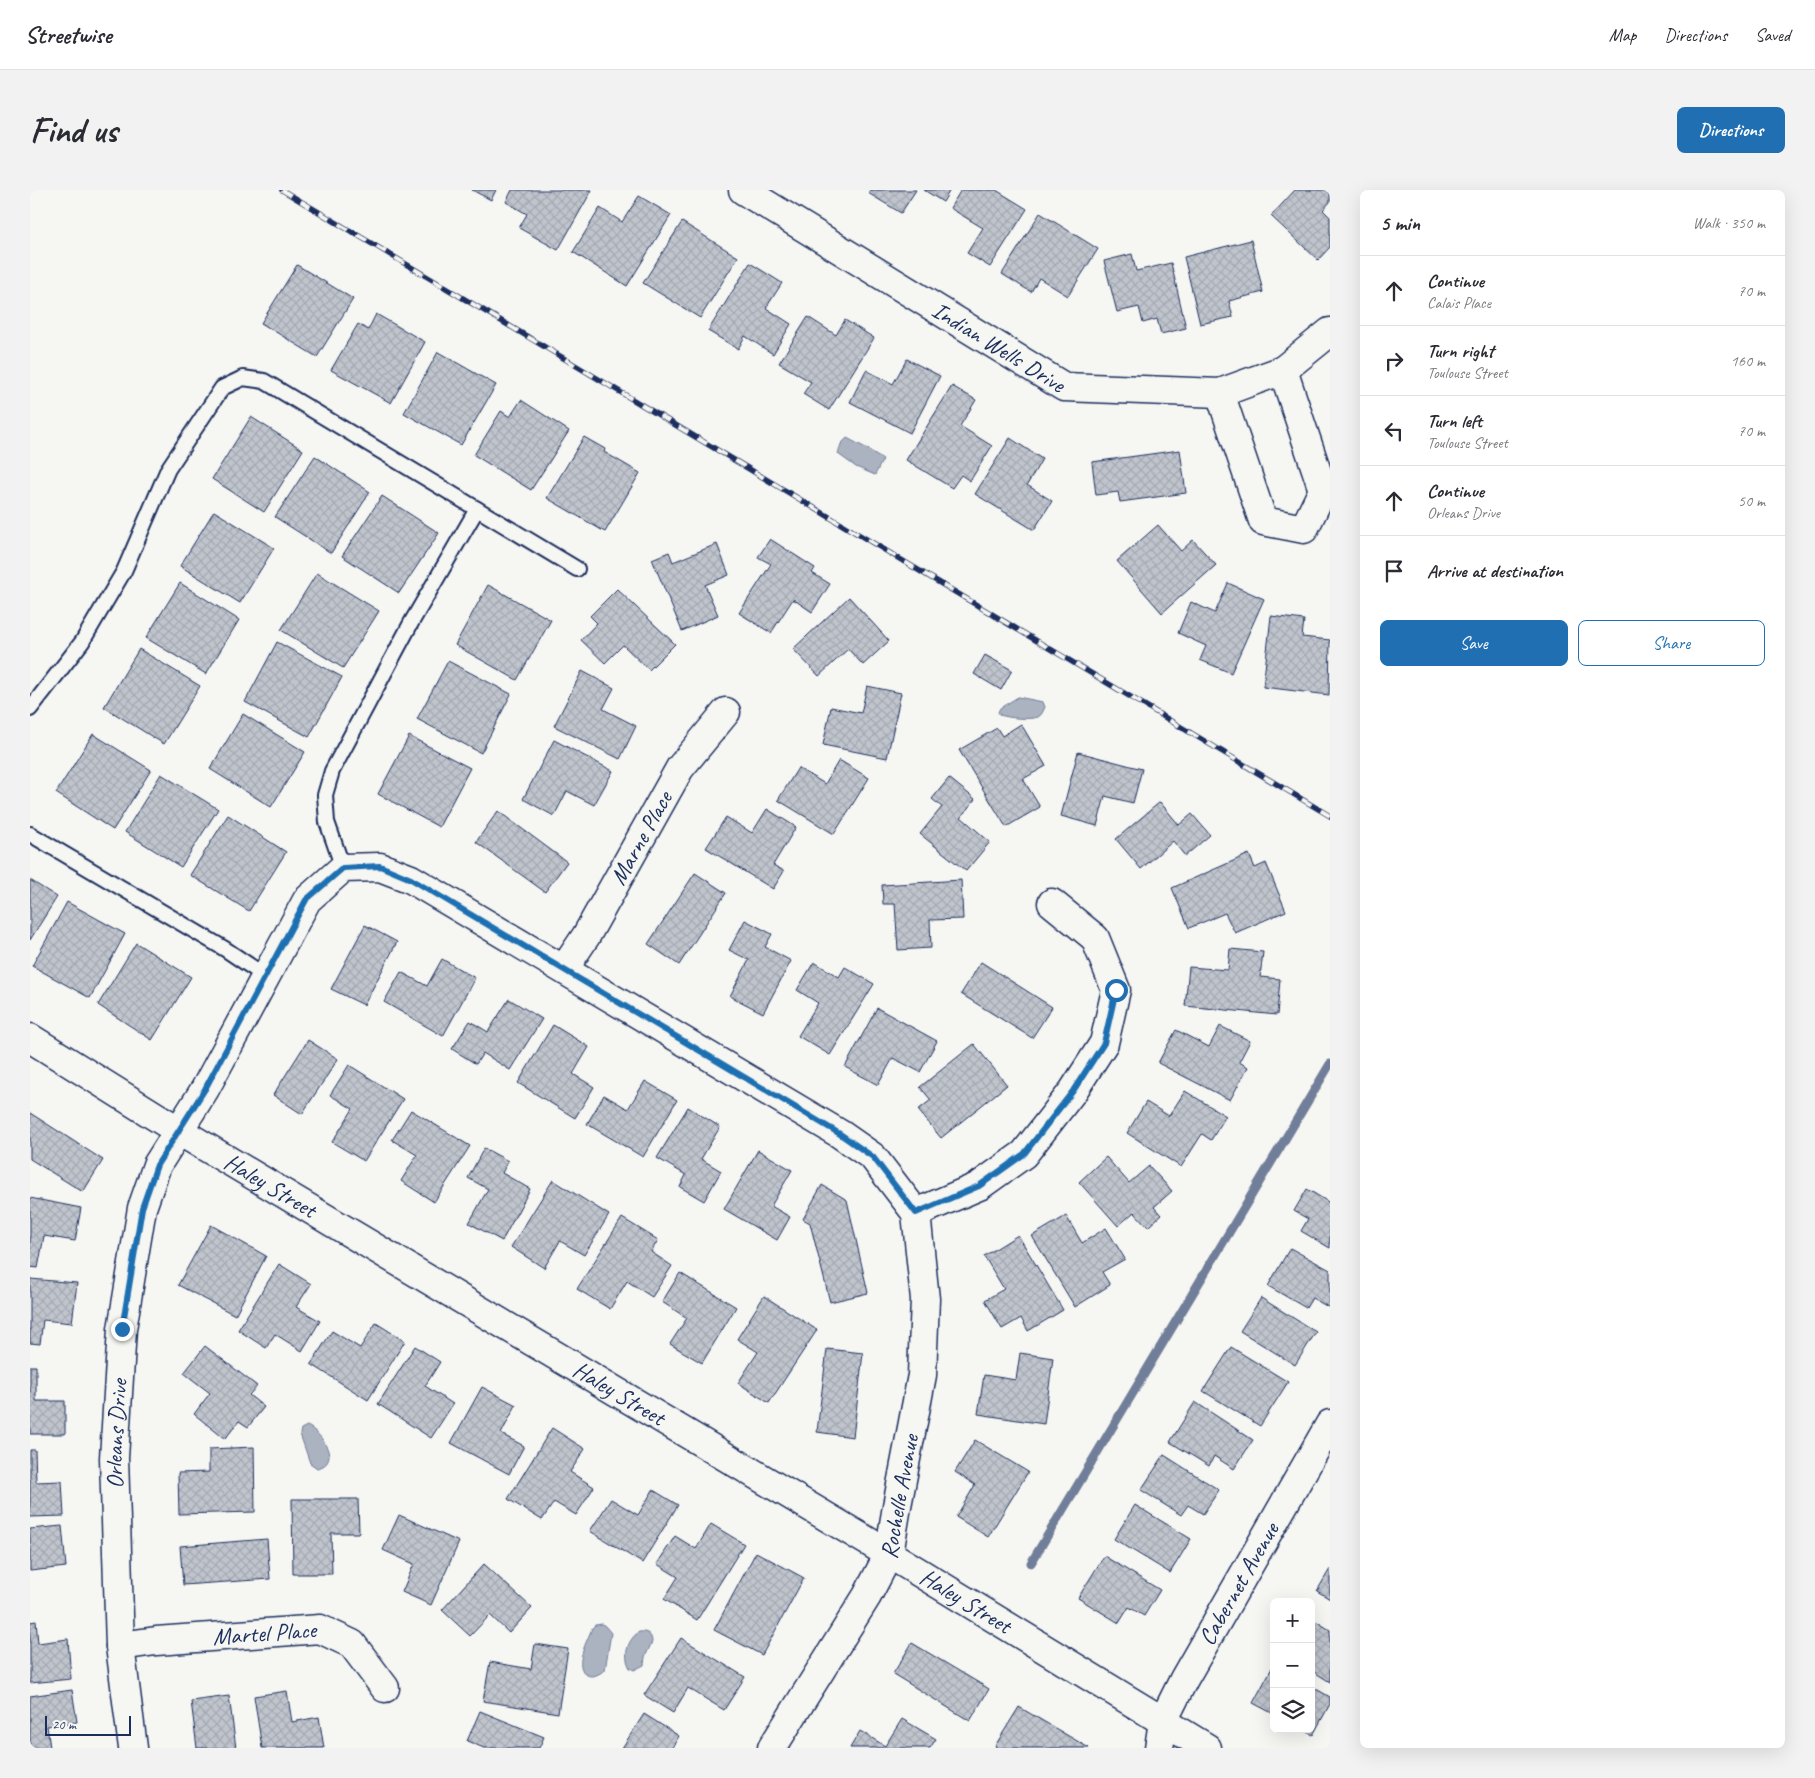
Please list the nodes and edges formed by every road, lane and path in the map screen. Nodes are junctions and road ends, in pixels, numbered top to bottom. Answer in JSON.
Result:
{"nodes":[{"id":1,"x":743,"y":190,"type":"edge"},
{"id":2,"x":1330,"y":332,"type":"edge"},
{"id":3,"x":1283,"y":370,"type":"junction"},
{"id":4,"x":1220,"y":393,"type":"junction"},
{"id":5,"x":477,"y":509,"type":"junction"},
{"id":6,"x":577,"y":569,"type":"dead end"},
{"id":7,"x":30,"y":709,"type":"edge"},
{"id":8,"x":726,"y":712,"type":"dead end"},
{"id":9,"x":30,"y":834,"type":"edge"},
{"id":10,"x":343,"y":868,"type":"junction"},
{"id":11,"x":1052,"y":904,"type":"dead end"},
{"id":12,"x":564,"y":969,"type":"junction"},
{"id":13,"x":265,"y":976,"type":"junction"},
{"id":14,"x":30,"y":1038,"type":"edge"},
{"id":15,"x":179,"y":1131,"type":"junction"},
{"id":16,"x":916,"y":1213,"type":"junction"},
{"id":17,"x":1330,"y":1424,"type":"edge"},
{"id":18,"x":889,"y":1554,"type":"junction"},
{"id":19,"x":120,"y":1646,"type":"junction"},
{"id":20,"x":385,"y":1688,"type":"dead end"},
{"id":21,"x":1163,"y":1721,"type":"junction"},
{"id":22,"x":133,"y":1748,"type":"edge"},
{"id":23,"x":772,"y":1748,"type":"edge"},
{"id":24,"x":1159,"y":1748,"type":"edge"},
{"id":25,"x":1207,"y":1748,"type":"edge"}],
"edges":[{"from":1,"to":4,"type":"street","name":"Indian Wells Drive"},
{"from":2,"to":3,"type":"street","name":"Indian Wells Drive"},
{"from":3,"to":4,"type":"street","name":"Indian Wells Drive"},
{"from":3,"to":4,"type":"street"},
{"from":5,"to":6,"type":"lane"},
{"from":5,"to":7,"type":"lane"},
{"from":5,"to":10,"type":"lane"},
{"from":8,"to":12,"type":"street","name":"Marne Place"},
{"from":9,"to":13,"type":"lane"},
{"from":10,"to":12,"type":"street"},
{"from":10,"to":13,"type":"street","name":"Orleans Drive"},
{"from":11,"to":16,"type":"street"},
{"from":12,"to":16,"type":"street"},
{"from":13,"to":15,"type":"street","name":"Orleans Drive"},
{"from":14,"to":15,"type":"street","name":"Haley Street"},
{"from":15,"to":18,"type":"street","name":"Haley Street"},
{"from":15,"to":19,"type":"street","name":"Orleans Drive"},
{"from":16,"to":18,"type":"street","name":"Rochelle Avenue"},
{"from":17,"to":21,"type":"street","name":"Cabernet Avenue"},
{"from":18,"to":21,"type":"street","name":"Haley Street"},
{"from":18,"to":23,"type":"street","name":"Rochelle Avenue"},
{"from":19,"to":20,"type":"street","name":"Martel Place"},
{"from":19,"to":22,"type":"street","name":"Orleans Drive"},
{"from":21,"to":24,"type":"street","name":"Cabernet Avenue"},
{"from":21,"to":25,"type":"street","name":"Haley Street"}]}
